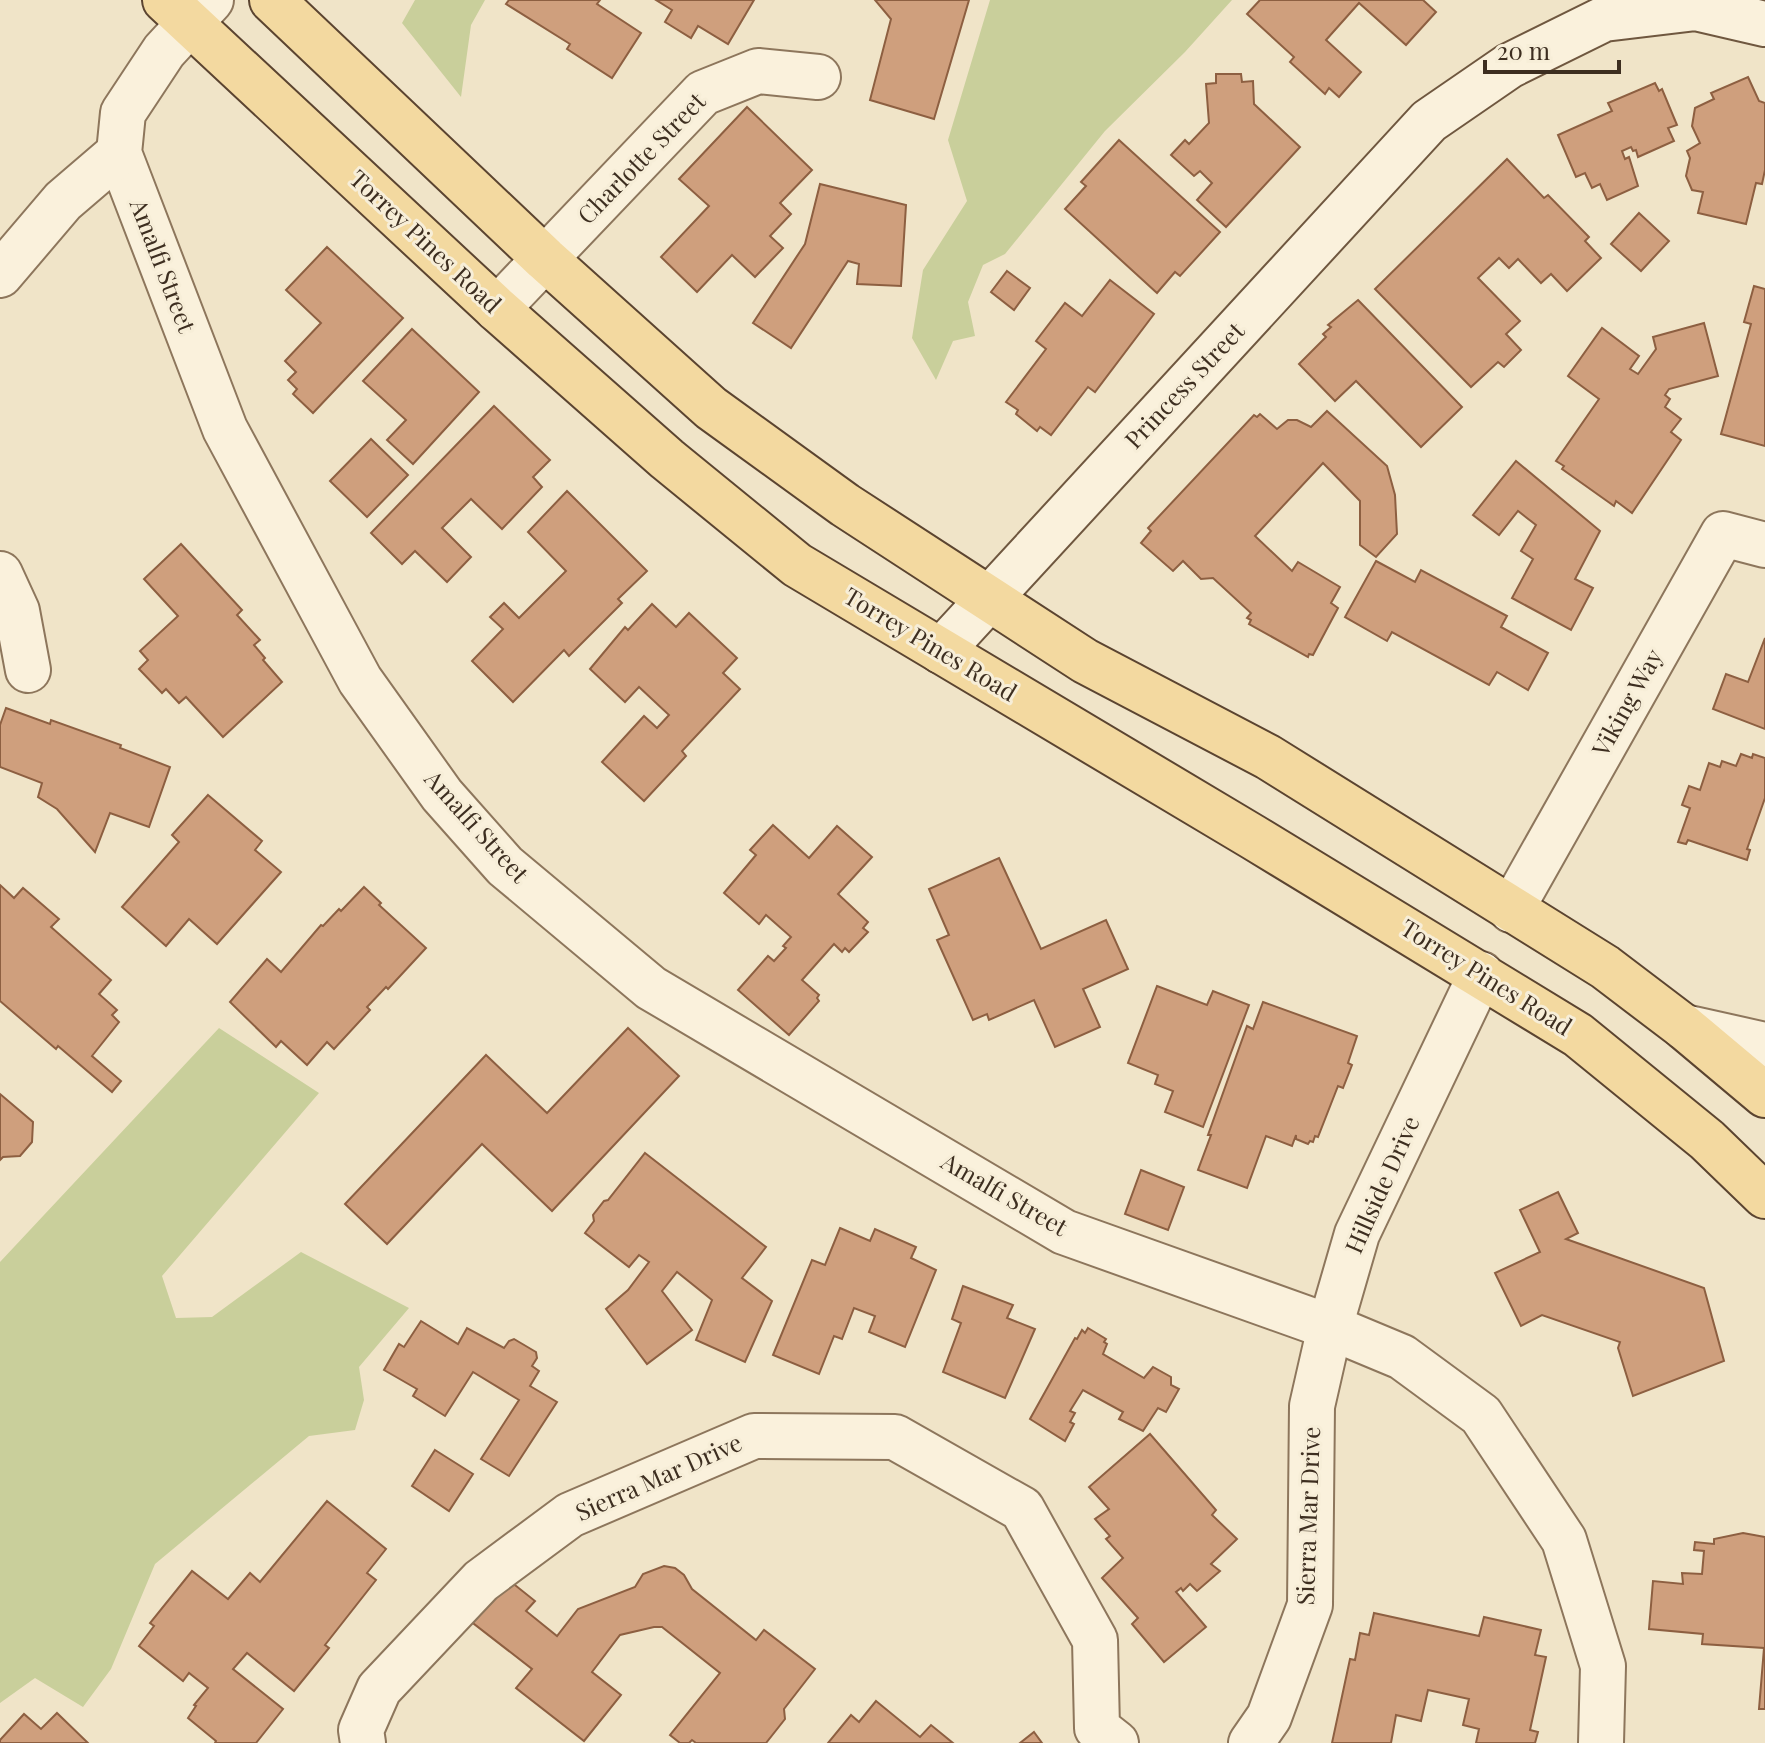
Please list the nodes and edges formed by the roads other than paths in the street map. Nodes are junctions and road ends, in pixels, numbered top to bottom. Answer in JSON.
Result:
{"nodes":[{"id":1,"x":272,"y":0,"type":"edge"},
{"id":2,"x":189,"y":8,"type":"edge"},
{"id":3,"x":1765,"y":24,"type":"edge"},
{"id":4,"x":818,"y":77,"type":"dead end"},
{"id":5,"x":119,"y":153,"type":"junction"},
{"id":6,"x":545,"y":259,"type":"junction"},
{"id":7,"x":0,"y":275,"type":"edge"},
{"id":8,"x":497,"y":309,"type":"junction"},
{"id":9,"x":1765,"y":545,"type":"edge"},
{"id":10,"x":0,"y":574,"type":"edge"},
{"id":11,"x":988,"y":598,"type":"junction"},
{"id":12,"x":941,"y":651,"type":"junction"},
{"id":13,"x":28,"y":670,"type":"dead end"},
{"id":14,"x":1511,"y":910,"type":"junction"},
{"id":15,"x":1481,"y":974,"type":"junction"},
{"id":16,"x":1684,"y":1027,"type":"junction"},
{"id":17,"x":1765,"y":1045,"type":"edge"},
{"id":18,"x":1765,"y":1095,"type":"edge"},
{"id":19,"x":1765,"y":1196,"type":"edge"},
{"id":20,"x":1330,"y":1327,"type":"junction"},
{"id":21,"x":363,"y":1743,"type":"edge"},
{"id":22,"x":1116,"y":1743,"type":"edge"},
{"id":23,"x":1251,"y":1743,"type":"edge"},
{"id":24,"x":1601,"y":1743,"type":"edge"}],
"edges":[{"from":1,"to":6,"type":"main road"},
{"from":2,"to":5,"type":"street","name":"Amalfi Street"},
{"from":2,"to":8,"type":"main road","name":"Torrey Pines Road"},
{"from":3,"to":11,"type":"street","name":"Princess Street"},
{"from":4,"to":6,"type":"street","name":"Charlotte Street"},
{"from":5,"to":7,"type":"street"},
{"from":5,"to":20,"type":"street","name":"Amalfi Street"},
{"from":6,"to":8,"type":"street","name":"Charlotte Street"},
{"from":6,"to":11,"type":"main road"},
{"from":8,"to":12,"type":"main road","name":"Torrey Pines Road"},
{"from":9,"to":14,"type":"street","name":"Viking Way"},
{"from":10,"to":13,"type":"street"},
{"from":11,"to":12,"type":"street","name":"Princess Street"},
{"from":11,"to":14,"type":"main road"},
{"from":12,"to":15,"type":"main road","name":"Torrey Pines Road"},
{"from":14,"to":15,"type":"main road","name":"Hillside Drive"},
{"from":14,"to":16,"type":"main road"},
{"from":15,"to":19,"type":"main road","name":"Torrey Pines Road"},
{"from":15,"to":20,"type":"street","name":"Hillside Drive"},
{"from":16,"to":17,"type":"street"},
{"from":16,"to":18,"type":"main road"},
{"from":20,"to":23,"type":"street","name":"Sierra Mar Drive"},
{"from":20,"to":24,"type":"street"},
{"from":21,"to":22,"type":"street","name":"Sierra Mar Drive"}]}
